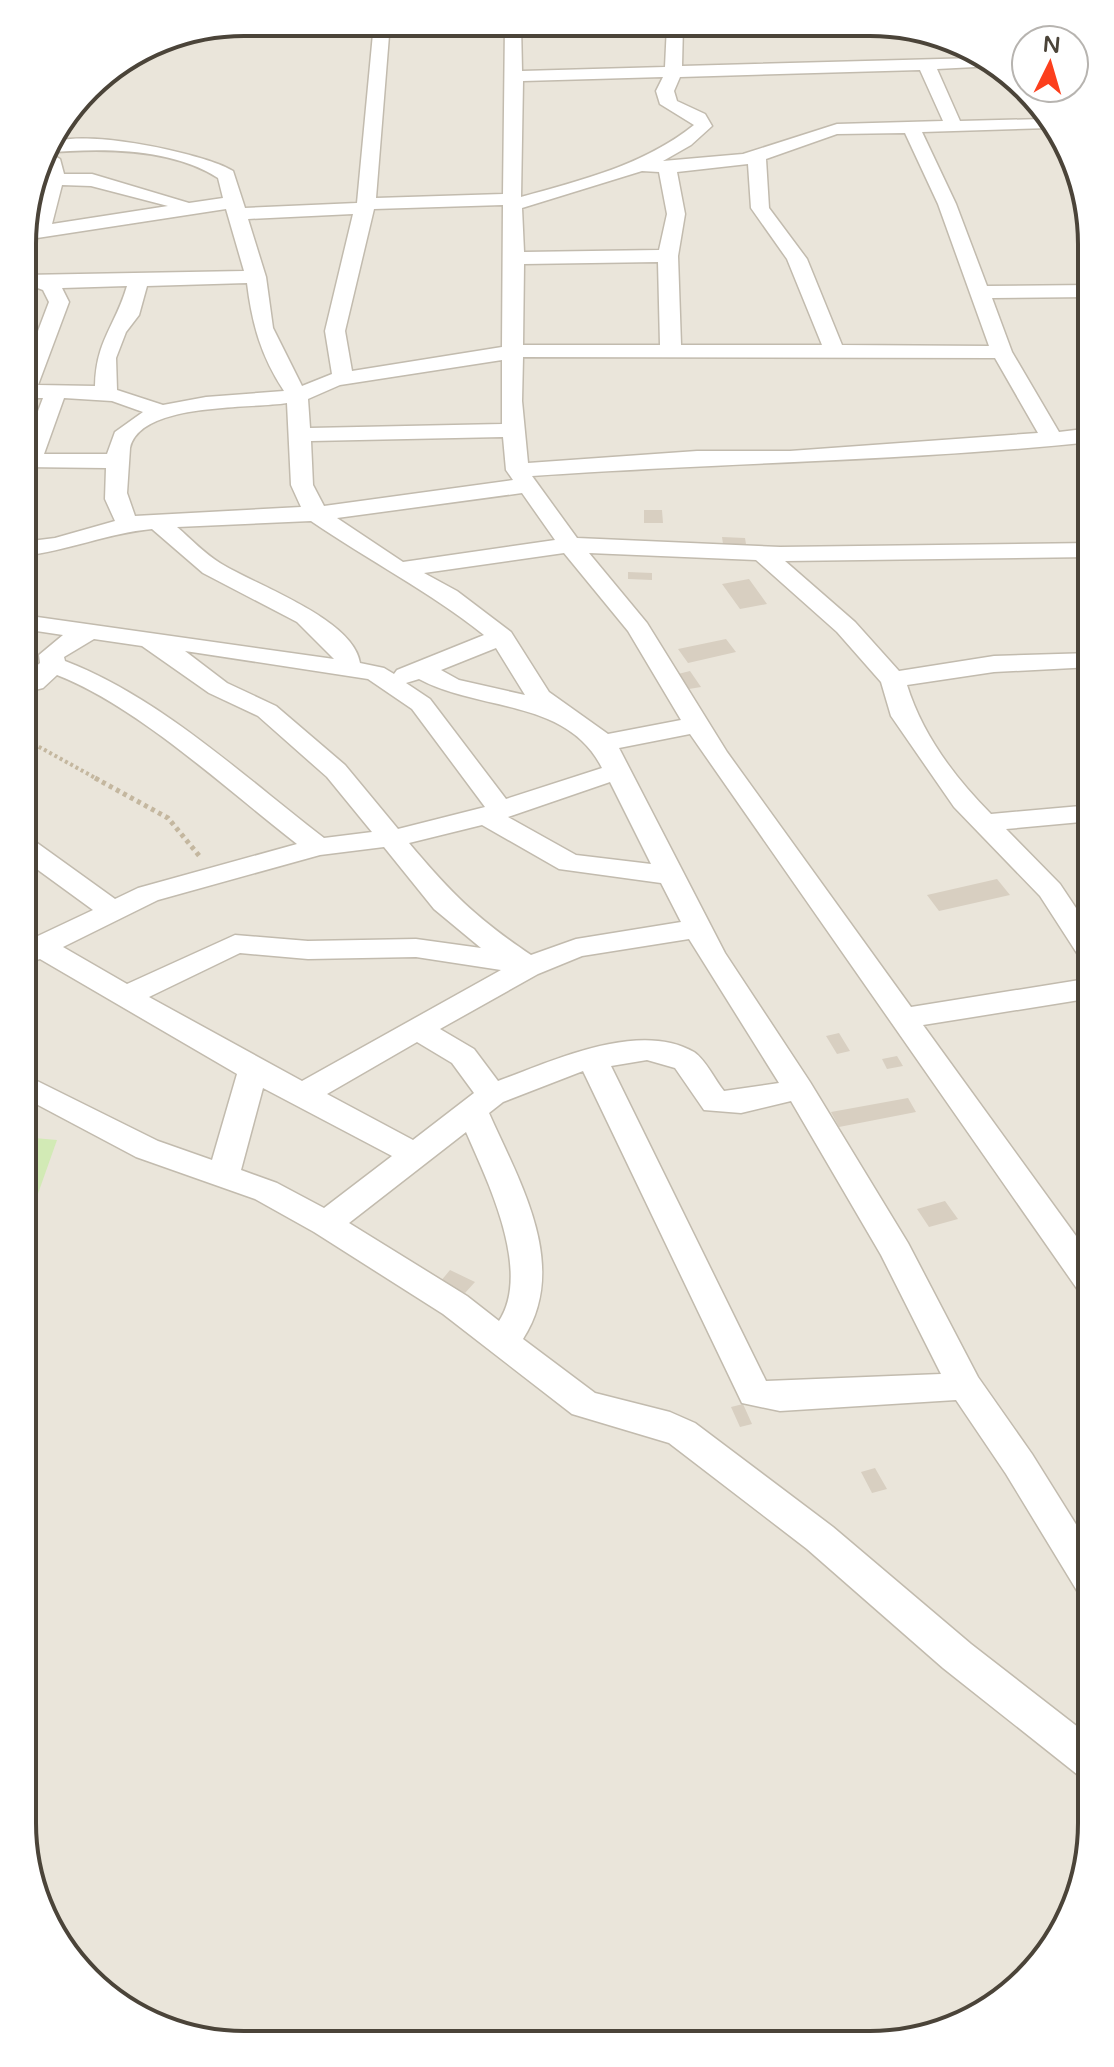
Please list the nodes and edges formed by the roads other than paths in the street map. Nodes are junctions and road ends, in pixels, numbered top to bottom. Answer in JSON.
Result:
{"nodes":[{"id":1,"x":381,"y":36,"type":"edge"},
{"id":2,"x":513,"y":36,"type":"edge"},
{"id":3,"x":675,"y":36,"type":"edge"},
{"id":4,"x":965,"y":59,"type":"edge"},
{"id":5,"x":973,"y":63,"type":"edge"},
{"id":6,"x":955,"y":64,"type":"junction"},
{"id":7,"x":926,"y":65,"type":"junction"},
{"id":8,"x":673,"y":73,"type":"junction"},
{"id":9,"x":513,"y":76,"type":"junction"},
{"id":10,"x":953,"y":124,"type":"junction"},
{"id":11,"x":1039,"y":124,"type":"edge"},
{"id":12,"x":910,"y":125,"type":"junction"},
{"id":13,"x":61,"y":145,"type":"edge"},
{"id":14,"x":757,"y":156,"type":"junction"},
{"id":15,"x":53,"y":163,"type":"edge"},
{"id":16,"x":636,"y":165,"type":"junction"},
{"id":17,"x":667,"y":167,"type":"junction"},
{"id":18,"x":54,"y":179,"type":"junction"},
{"id":19,"x":512,"y":202,"type":"junction"},
{"id":20,"x":366,"y":206,"type":"junction"},
{"id":21,"x":192,"y":207,"type":"junction"},
{"id":22,"x":236,"y":208,"type":"junction"},
{"id":23,"x":38,"y":220,"type":"edge"},
{"id":24,"x":37,"y":231,"type":"edge"},
{"id":25,"x":668,"y":256,"type":"junction"},
{"id":26,"x":515,"y":258,"type":"junction"},
{"id":27,"x":256,"y":277,"type":"junction"},
{"id":28,"x":139,"y":279,"type":"junction"},
{"id":29,"x":36,"y":280,"type":"edge"},
{"id":30,"x":36,"y":281,"type":"edge"},
{"id":31,"x":1078,"y":291,"type":"edge"},
{"id":32,"x":978,"y":292,"type":"junction"},
{"id":33,"x":671,"y":350,"type":"junction"},
{"id":34,"x":513,"y":351,"type":"junction"},
{"id":35,"x":1002,"y":352,"type":"junction"},
{"id":36,"x":835,"y":353,"type":"junction"},
{"id":37,"x":36,"y":361,"type":"edge"},
{"id":38,"x":343,"y":378,"type":"junction"},
{"id":39,"x":36,"y":392,"type":"edge"},
{"id":40,"x":56,"y":392,"type":"junction"},
{"id":41,"x":106,"y":392,"type":"junction"},
{"id":42,"x":297,"y":395,"type":"junction"},
{"id":43,"x":162,"y":413,"type":"junction"},
{"id":44,"x":512,"y":430,"type":"junction"},
{"id":45,"x":299,"y":435,"type":"junction"},
{"id":46,"x":1078,"y":436,"type":"edge"},
{"id":47,"x":36,"y":439,"type":"edge"},
{"id":48,"x":1053,"y":439,"type":"junction"},
{"id":49,"x":36,"y":460,"type":"edge"},
{"id":50,"x":118,"y":461,"type":"junction"},
{"id":51,"x":522,"y":478,"type":"junction"},
{"id":52,"x":316,"y":514,"type":"junction"},
{"id":53,"x":156,"y":521,"type":"junction"},
{"id":54,"x":128,"y":524,"type":"junction"},
{"id":55,"x":570,"y":545,"type":"junction"},
{"id":56,"x":36,"y":547,"type":"edge"},
{"id":57,"x":1078,"y":550,"type":"edge"},
{"id":58,"x":763,"y":554,"type":"junction"},
{"id":59,"x":402,"y":569,"type":"junction"},
{"id":60,"x":36,"y":624,"type":"edge"},
{"id":61,"x":92,"y":631,"type":"junction"},
{"id":62,"x":138,"y":636,"type":"junction"},
{"id":63,"x":502,"y":637,"type":"junction"},
{"id":64,"x":1078,"y":661,"type":"edge"},
{"id":65,"x":53,"y":665,"type":"junction"},
{"id":66,"x":348,"y":669,"type":"junction"},
{"id":67,"x":420,"y":669,"type":"junction"},
{"id":68,"x":893,"y":680,"type":"junction"},
{"id":69,"x":36,"y":681,"type":"edge"},
{"id":70,"x":389,"y":682,"type":"junction"},
{"id":71,"x":553,"y":709,"type":"junction"},
{"id":72,"x":699,"y":724,"type":"junction"},
{"id":73,"x":603,"y":743,"type":"junction"},
{"id":74,"x":616,"y":772,"type":"junction"},
{"id":75,"x":494,"y":813,"type":"junction"},
{"id":76,"x":1078,"y":814,"type":"edge"},
{"id":77,"x":985,"y":823,"type":"junction"},
{"id":78,"x":393,"y":838,"type":"junction"},
{"id":79,"x":318,"y":847,"type":"junction"},
{"id":80,"x":36,"y":855,"type":"edge"},
{"id":81,"x":668,"y":875,"type":"junction"},
{"id":82,"x":113,"y":911,"type":"junction"},
{"id":83,"x":697,"y":929,"type":"junction"},
{"id":84,"x":1078,"y":933,"type":"edge"},
{"id":85,"x":36,"y":950,"type":"edge"},
{"id":86,"x":36,"y":953,"type":"edge"},
{"id":87,"x":526,"y":965,"type":"junction"},
{"id":88,"x":1078,"y":990,"type":"edge"},
{"id":89,"x":126,"y":996,"type":"junction"},
{"id":90,"x":904,"y":1018,"type":"junction"},
{"id":91,"x":417,"y":1029,"type":"junction"},
{"id":92,"x":592,"y":1059,"type":"junction"},
{"id":93,"x":253,"y":1070,"type":"junction"},
{"id":94,"x":799,"y":1089,"type":"junction"},
{"id":95,"x":36,"y":1091,"type":"edge"},
{"id":96,"x":303,"y":1094,"type":"junction"},
{"id":97,"x":482,"y":1103,"type":"junction"},
{"id":98,"x":415,"y":1155,"type":"junction"},
{"id":99,"x":223,"y":1176,"type":"junction"},
{"id":100,"x":326,"y":1224,"type":"junction"},
{"id":101,"x":1078,"y":1264,"type":"edge"},
{"id":102,"x":503,"y":1342,"type":"junction"},
{"id":103,"x":965,"y":1386,"type":"junction"},
{"id":104,"x":1078,"y":1560,"type":"edge"},
{"id":105,"x":1078,"y":1751,"type":"edge"}],
"edges":[{"from":1,"to":20,"type":"street"},
{"from":2,"to":9,"type":"street"},
{"from":3,"to":8,"type":"street"},
{"from":4,"to":6,"type":"street"},
{"from":5,"to":6,"type":"street"},
{"from":6,"to":7,"type":"street"},
{"from":7,"to":8,"type":"street"},
{"from":7,"to":10,"type":"street"},
{"from":8,"to":9,"type":"street"},
{"from":8,"to":16,"type":"street"},
{"from":9,"to":19,"type":"street"},
{"from":10,"to":11,"type":"street"},
{"from":10,"to":12,"type":"street"},
{"from":12,"to":14,"type":"street"},
{"from":12,"to":32,"type":"street"},
{"from":13,"to":22,"type":"street"},
{"from":14,"to":17,"type":"street"},
{"from":14,"to":36,"type":"street"},
{"from":15,"to":18,"type":"street"},
{"from":16,"to":17,"type":"street"},
{"from":16,"to":19,"type":"street"},
{"from":17,"to":25,"type":"street"},
{"from":18,"to":21,"type":"street"},
{"from":18,"to":23,"type":"street"},
{"from":19,"to":20,"type":"street"},
{"from":19,"to":26,"type":"street"},
{"from":20,"to":22,"type":"street"},
{"from":20,"to":38,"type":"street"},
{"from":21,"to":22,"type":"street"},
{"from":21,"to":24,"type":"street"},
{"from":22,"to":27,"type":"street"},
{"from":25,"to":26,"type":"street"},
{"from":25,"to":33,"type":"street"},
{"from":26,"to":34,"type":"street"},
{"from":27,"to":28,"type":"street"},
{"from":27,"to":42,"type":"street"},
{"from":28,"to":29,"type":"street"},
{"from":28,"to":41,"type":"street"},
{"from":30,"to":37,"type":"street"},
{"from":31,"to":32,"type":"street"},
{"from":32,"to":35,"type":"street"},
{"from":33,"to":34,"type":"street"},
{"from":33,"to":36,"type":"street"},
{"from":34,"to":38,"type":"street"},
{"from":34,"to":44,"type":"street"},
{"from":35,"to":36,"type":"street"},
{"from":35,"to":48,"type":"street"},
{"from":38,"to":42,"type":"street"},
{"from":39,"to":40,"type":"street"},
{"from":40,"to":41,"type":"street"},
{"from":40,"to":47,"type":"street"},
{"from":41,"to":43,"type":"street"},
{"from":42,"to":43,"type":"street"},
{"from":42,"to":45,"type":"street"},
{"from":43,"to":50,"type":"street"},
{"from":44,"to":45,"type":"street"},
{"from":44,"to":51,"type":"street"},
{"from":45,"to":52,"type":"street"},
{"from":46,"to":48,"type":"street"},
{"from":48,"to":51,"type":"street"},
{"from":49,"to":50,"type":"street"},
{"from":50,"to":54,"type":"street"},
{"from":51,"to":52,"type":"street"},
{"from":51,"to":55,"type":"street"},
{"from":52,"to":53,"type":"street"},
{"from":52,"to":59,"type":"street"},
{"from":53,"to":54,"type":"street"},
{"from":53,"to":66,"type":"street"},
{"from":54,"to":56,"type":"street"},
{"from":55,"to":58,"type":"street"},
{"from":55,"to":59,"type":"street"},
{"from":55,"to":72,"type":"street"},
{"from":57,"to":58,"type":"street"},
{"from":58,"to":68,"type":"street"},
{"from":59,"to":63,"type":"street"},
{"from":60,"to":61,"type":"street"},
{"from":61,"to":62,"type":"street"},
{"from":61,"to":65,"type":"street"},
{"from":62,"to":66,"type":"street"},
{"from":62,"to":78,"type":"street"},
{"from":63,"to":67,"type":"street"},
{"from":63,"to":71,"type":"street"},
{"from":64,"to":68,"type":"street"},
{"from":65,"to":69,"type":"street"},
{"from":65,"to":79,"type":"street"},
{"from":66,"to":70,"type":"street"},
{"from":67,"to":70,"type":"street"},
{"from":67,"to":71,"type":"street"},
{"from":68,"to":77,"type":"street"},
{"from":70,"to":75,"type":"street"},
{"from":71,"to":73,"type":"street"},
{"from":72,"to":73,"type":"street"},
{"from":72,"to":90,"type":"street"},
{"from":73,"to":74,"type":"street"},
{"from":74,"to":75,"type":"street"},
{"from":74,"to":81,"type":"street"},
{"from":75,"to":78,"type":"street"},
{"from":75,"to":81,"type":"street"},
{"from":76,"to":77,"type":"street"},
{"from":77,"to":84,"type":"street"},
{"from":78,"to":79,"type":"street"},
{"from":78,"to":87,"type":"street"},
{"from":79,"to":82,"type":"street"},
{"from":80,"to":82,"type":"street"},
{"from":81,"to":83,"type":"street"},
{"from":82,"to":85,"type":"street"},
{"from":83,"to":87,"type":"street"},
{"from":83,"to":94,"type":"street"},
{"from":86,"to":89,"type":"street"},
{"from":87,"to":89,"type":"street"},
{"from":87,"to":91,"type":"street"},
{"from":88,"to":90,"type":"street"},
{"from":89,"to":93,"type":"street"},
{"from":90,"to":101,"type":"street"},
{"from":91,"to":96,"type":"street"},
{"from":91,"to":97,"type":"street"},
{"from":92,"to":94,"type":"street"},
{"from":92,"to":97,"type":"street"},
{"from":92,"to":103,"type":"street"},
{"from":93,"to":96,"type":"street"},
{"from":93,"to":99,"type":"street"},
{"from":94,"to":103,"type":"street"},
{"from":95,"to":99,"type":"street"},
{"from":96,"to":98,"type":"street"},
{"from":97,"to":98,"type":"street"},
{"from":97,"to":102,"type":"street"},
{"from":98,"to":100,"type":"street"},
{"from":99,"to":100,"type":"street"},
{"from":100,"to":102,"type":"street"},
{"from":102,"to":105,"type":"street"},
{"from":103,"to":104,"type":"street"}]}
